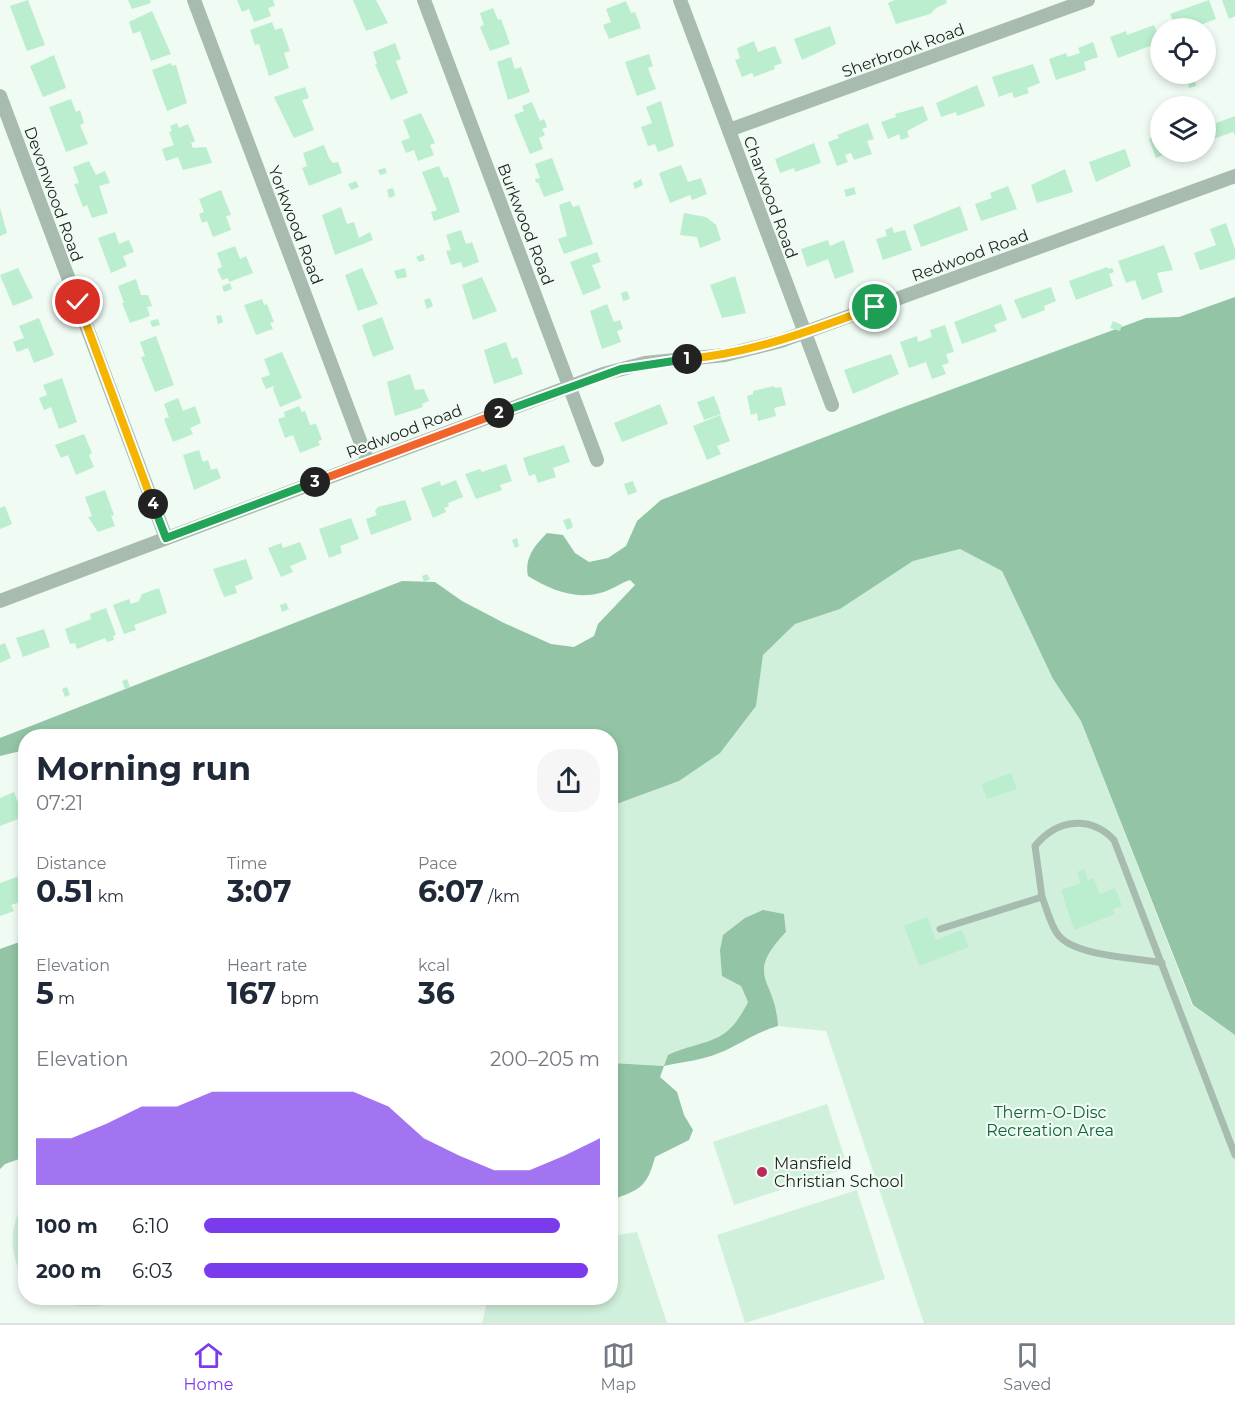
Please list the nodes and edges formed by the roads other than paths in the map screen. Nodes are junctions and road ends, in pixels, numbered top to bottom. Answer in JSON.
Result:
{"nodes":[{"id":1,"x":194,"y":0,"type":"edge"},
{"id":2,"x":424,"y":0,"type":"edge"},
{"id":3,"x":680,"y":0,"type":"edge"},
{"id":4,"x":1088,"y":0,"type":"edge"},
{"id":5,"x":0,"y":96,"type":"edge"},
{"id":6,"x":729,"y":130,"type":"junction"},
{"id":7,"x":1235,"y":176,"type":"edge"},
{"id":8,"x":803,"y":333,"type":"junction"},
{"id":9,"x":570,"y":386,"type":"junction"},
{"id":10,"x":832,"y":405,"type":"dead end"},
{"id":11,"x":597,"y":460,"type":"dead end"},
{"id":12,"x":368,"y":462,"type":"junction"},
{"id":13,"x":166,"y":538,"type":"junction"},
{"id":14,"x":0,"y":601,"type":"edge"},
{"id":15,"x":1042,"y":897,"type":"junction"},
{"id":16,"x":940,"y":929,"type":"dead end"},
{"id":17,"x":1162,"y":963,"type":"junction"},
{"id":18,"x":1235,"y":1155,"type":"edge"}],
"edges":[{"from":1,"to":12,"type":"street","name":"Yorkwood Road"},
{"from":2,"to":9,"type":"street","name":"Burkwood Road"},
{"from":3,"to":6,"type":"street","name":"Charwood Road"},
{"from":4,"to":6,"type":"street","name":"Sherbrook Road"},
{"from":5,"to":13,"type":"street","name":"Devonwood Road"},
{"from":6,"to":8,"type":"street","name":"Charwood Road"},
{"from":7,"to":8,"type":"street","name":"Redwood Road"},
{"from":8,"to":9,"type":"street","name":"Redwood Road"},
{"from":8,"to":10,"type":"street","name":"Charwood Road"},
{"from":9,"to":11,"type":"street","name":"Burkwood Road"},
{"from":9,"to":12,"type":"street","name":"Redwood Road"},
{"from":12,"to":13,"type":"street","name":"Redwood Road"},
{"from":13,"to":14,"type":"street","name":"Redwood Road"},
{"from":15,"to":16,"type":"lane"},
{"from":15,"to":17,"type":"lane"},
{"from":15,"to":17,"type":"lane"},
{"from":17,"to":18,"type":"lane"}]}
